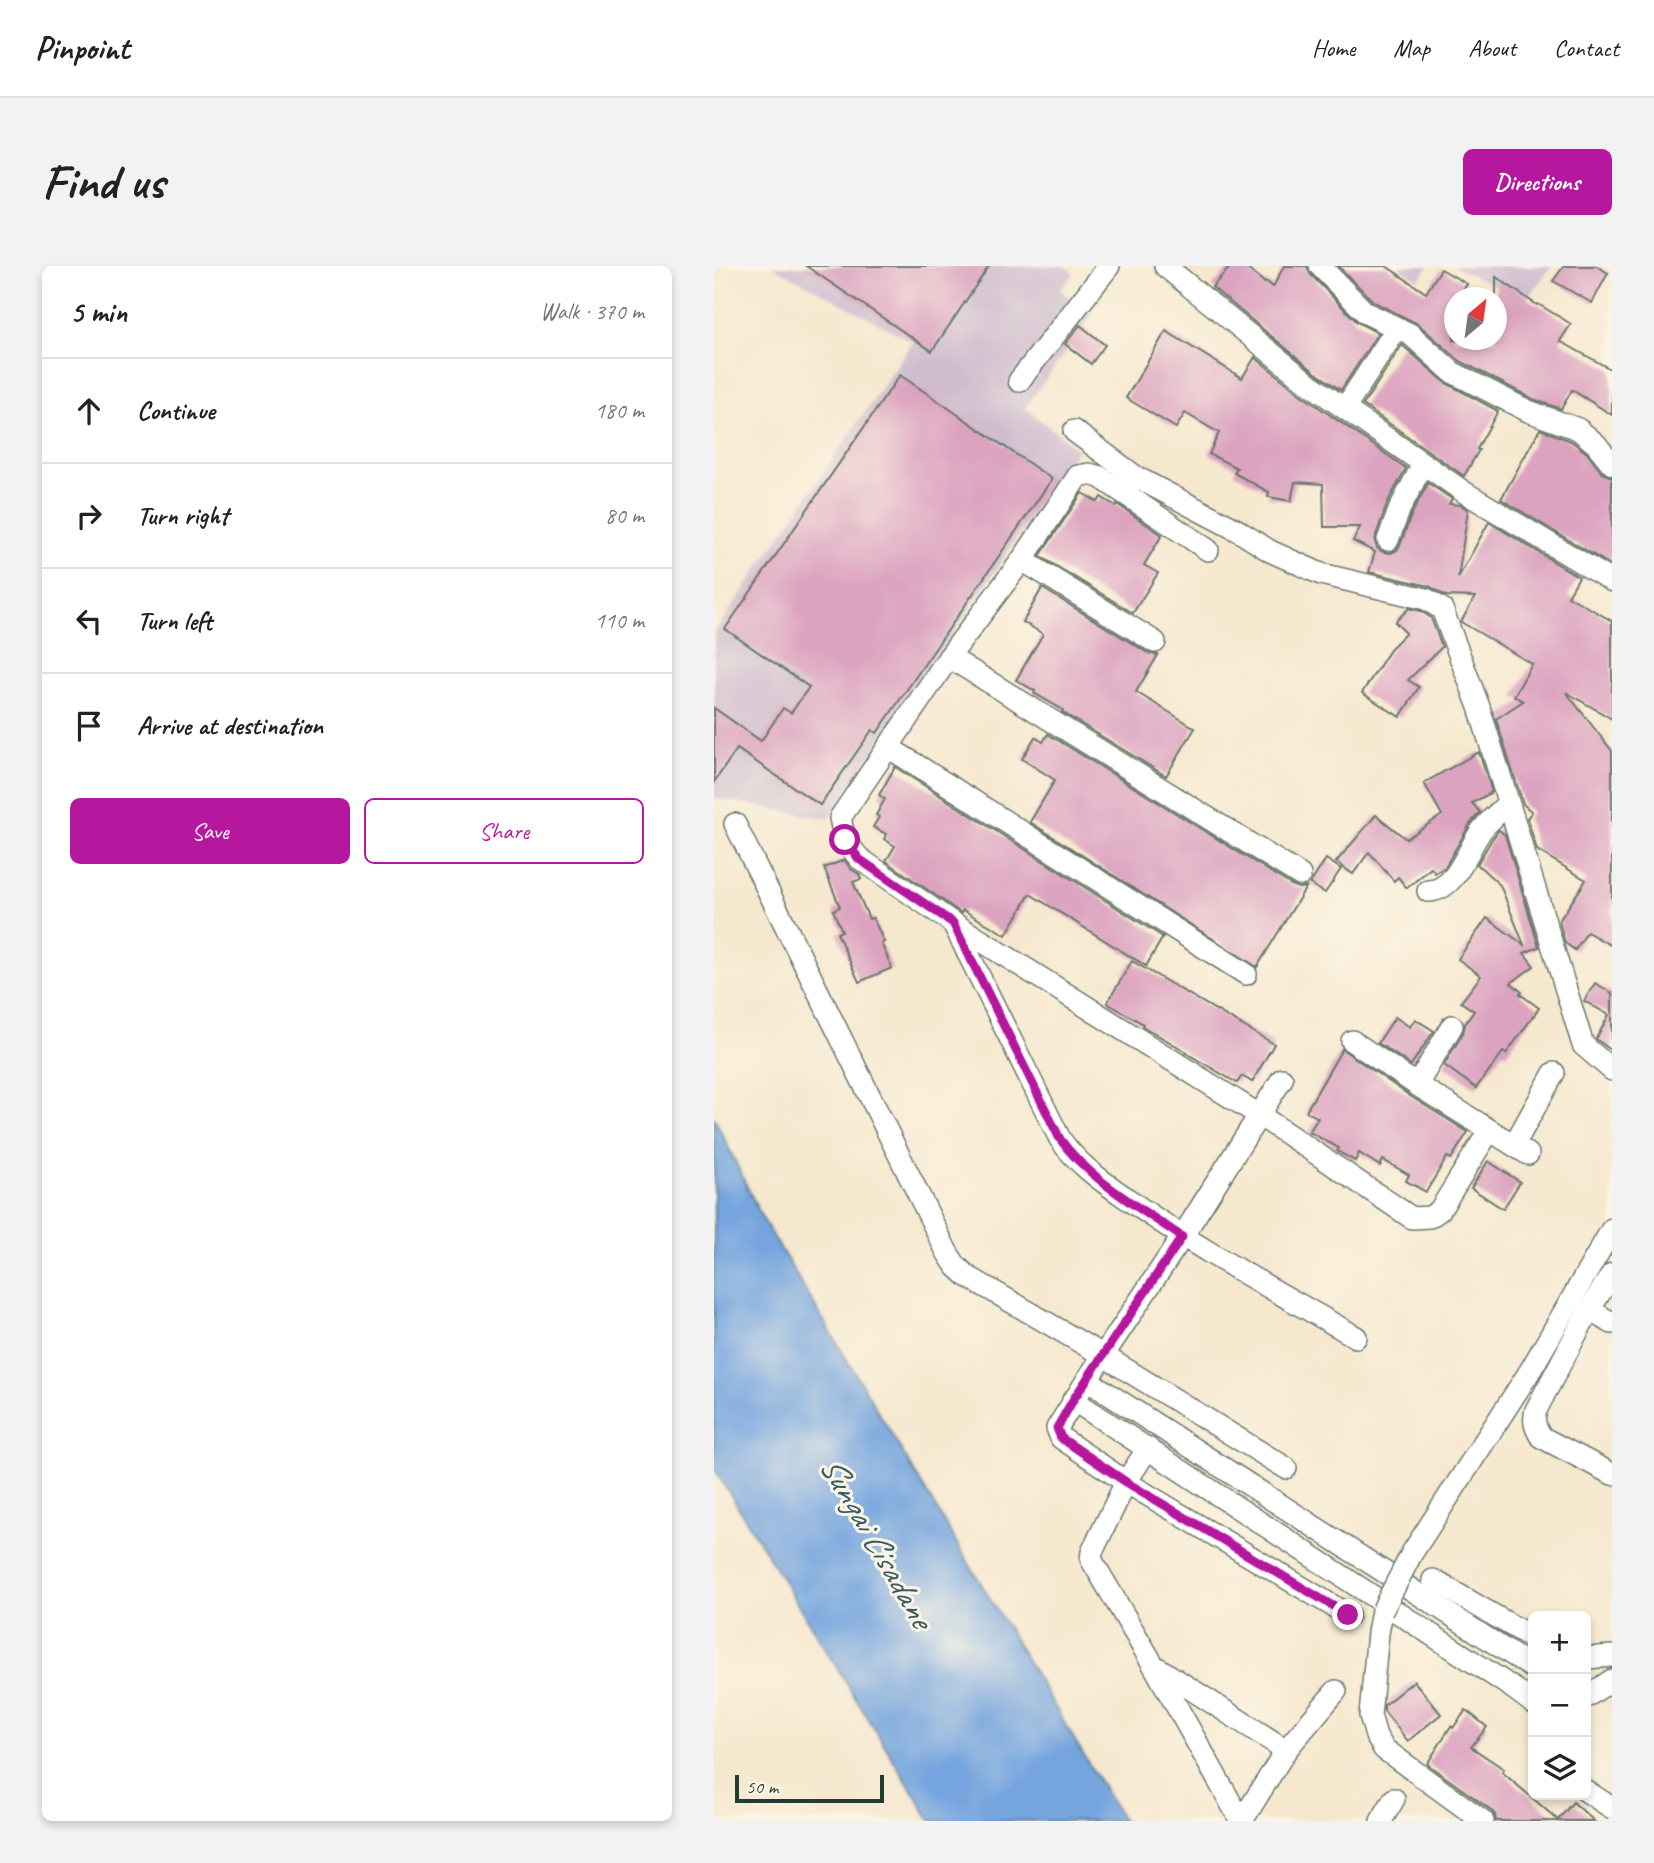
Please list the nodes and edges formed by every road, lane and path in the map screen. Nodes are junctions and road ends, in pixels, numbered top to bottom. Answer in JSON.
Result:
{"nodes":[{"id":1,"x":1109,"y":266,"type":"edge"},
{"id":2,"x":1165,"y":266,"type":"edge"},
{"id":3,"x":1320,"y":266,"type":"edge"},
{"id":4,"x":1397,"y":328,"type":"junction"},
{"id":5,"x":1019,"y":381,"type":"dead end"},
{"id":6,"x":1345,"y":408,"type":"junction"},
{"id":7,"x":1074,"y":431,"type":"dead end"},
{"id":8,"x":1423,"y":464,"type":"junction"},
{"id":9,"x":1612,"y":464,"type":"edge"},
{"id":10,"x":1388,"y":540,"type":"dead end"},
{"id":11,"x":1208,"y":550,"type":"dead end"},
{"id":12,"x":1022,"y":560,"type":"junction"},
{"id":13,"x":1612,"y":581,"type":"edge"},
{"id":14,"x":1155,"y":642,"type":"dead end"},
{"id":15,"x":949,"y":657,"type":"junction"},
{"id":16,"x":888,"y":747,"type":"junction"},
{"id":17,"x":1508,"y":803,"type":"junction"},
{"id":18,"x":735,"y":824,"type":"dead end"},
{"id":19,"x":1300,"y":875,"type":"dead end"},
{"id":20,"x":1428,"y":891,"type":"dead end"},
{"id":21,"x":953,"y":923,"type":"junction"},
{"id":22,"x":1246,"y":974,"type":"dead end"},
{"id":23,"x":1452,"y":1026,"type":"dead end"},
{"id":24,"x":1352,"y":1041,"type":"dead end"},
{"id":25,"x":1612,"y":1070,"type":"edge"},
{"id":26,"x":1554,"y":1073,"type":"dead end"},
{"id":27,"x":1282,"y":1079,"type":"dead end"},
{"id":28,"x":1417,"y":1085,"type":"junction"},
{"id":29,"x":1259,"y":1115,"type":"junction"},
{"id":30,"x":1489,"y":1131,"type":"junction"},
{"id":31,"x":1612,"y":1229,"type":"edge"},
{"id":32,"x":1182,"y":1237,"type":"junction"},
{"id":33,"x":1612,"y":1274,"type":"edge"},
{"id":34,"x":1589,"y":1310,"type":"junction"},
{"id":35,"x":1612,"y":1323,"type":"edge"},
{"id":36,"x":1356,"y":1337,"type":"dead end"},
{"id":37,"x":1104,"y":1356,"type":"junction"},
{"id":38,"x":1087,"y":1380,"type":"junction"},
{"id":39,"x":1073,"y":1400,"type":"junction"},
{"id":40,"x":1148,"y":1448,"type":"junction"},
{"id":41,"x":1286,"y":1468,"type":"dead end"},
{"id":42,"x":1612,"y":1475,"type":"edge"},
{"id":43,"x":1126,"y":1482,"type":"junction"},
{"id":44,"x":1433,"y":1580,"type":"dead end"},
{"id":45,"x":1348,"y":1615,"type":"dead end"},
{"id":46,"x":1528,"y":1635,"type":"edge"},
{"id":47,"x":1612,"y":1656,"type":"edge"},
{"id":48,"x":1591,"y":1658,"type":"edge"},
{"id":49,"x":1528,"y":1665,"type":"edge"},
{"id":50,"x":1154,"y":1666,"type":"junction"},
{"id":51,"x":1612,"y":1680,"type":"edge"},
{"id":52,"x":1336,"y":1691,"type":"dead end"},
{"id":53,"x":1591,"y":1694,"type":"edge"},
{"id":54,"x":1528,"y":1699,"type":"edge"},
{"id":55,"x":1286,"y":1750,"type":"junction"},
{"id":56,"x":1591,"y":1794,"type":"edge"},
{"id":57,"x":1394,"y":1799,"type":"dead end"},
{"id":58,"x":1612,"y":1808,"type":"edge"},
{"id":59,"x":1242,"y":1821,"type":"edge"},
{"id":60,"x":1381,"y":1821,"type":"edge"},
{"id":61,"x":1483,"y":1821,"type":"edge"}],
"edges":[{"from":1,"to":5,"type":"street"},
{"from":2,"to":6,"type":"street"},
{"from":3,"to":4,"type":"street"},
{"from":4,"to":6,"type":"street"},
{"from":4,"to":9,"type":"street"},
{"from":6,"to":8,"type":"street"},
{"from":7,"to":17,"type":"street"},
{"from":8,"to":10,"type":"street"},
{"from":8,"to":13,"type":"street"},
{"from":11,"to":12,"type":"street"},
{"from":12,"to":14,"type":"street"},
{"from":12,"to":15,"type":"street"},
{"from":15,"to":16,"type":"street"},
{"from":15,"to":19,"type":"street"},
{"from":16,"to":21,"type":"street"},
{"from":16,"to":22,"type":"street"},
{"from":17,"to":20,"type":"street"},
{"from":17,"to":25,"type":"street"},
{"from":18,"to":37,"type":"street"},
{"from":21,"to":29,"type":"street"},
{"from":21,"to":32,"type":"street"},
{"from":23,"to":28,"type":"street"},
{"from":24,"to":28,"type":"street"},
{"from":26,"to":30,"type":"street"},
{"from":27,"to":29,"type":"street"},
{"from":28,"to":30,"type":"street"},
{"from":29,"to":30,"type":"street"},
{"from":29,"to":32,"type":"street"},
{"from":31,"to":61,"type":"street","bridge":true},
{"from":32,"to":36,"type":"street"},
{"from":32,"to":37,"type":"street"},
{"from":33,"to":34,"type":"street"},
{"from":34,"to":35,"type":"street"},
{"from":34,"to":42,"type":"street"},
{"from":37,"to":38,"type":"street"},
{"from":37,"to":41,"type":"street"},
{"from":38,"to":39,"type":"street"},
{"from":38,"to":49,"type":"street"},
{"from":39,"to":40,"type":"street"},
{"from":39,"to":43,"type":"street"},
{"from":40,"to":43,"type":"street"},
{"from":40,"to":54,"type":"street"},
{"from":43,"to":45,"type":"street"},
{"from":43,"to":50,"type":"street"},
{"from":44,"to":46,"type":"street"},
{"from":47,"to":48,"type":"street"},
{"from":50,"to":55,"type":"street"},
{"from":50,"to":59,"type":"street"},
{"from":51,"to":53,"type":"street"},
{"from":52,"to":55,"type":"street"},
{"from":55,"to":59,"type":"street"},
{"from":56,"to":58,"type":"street"},
{"from":57,"to":60,"type":"street"}]}
